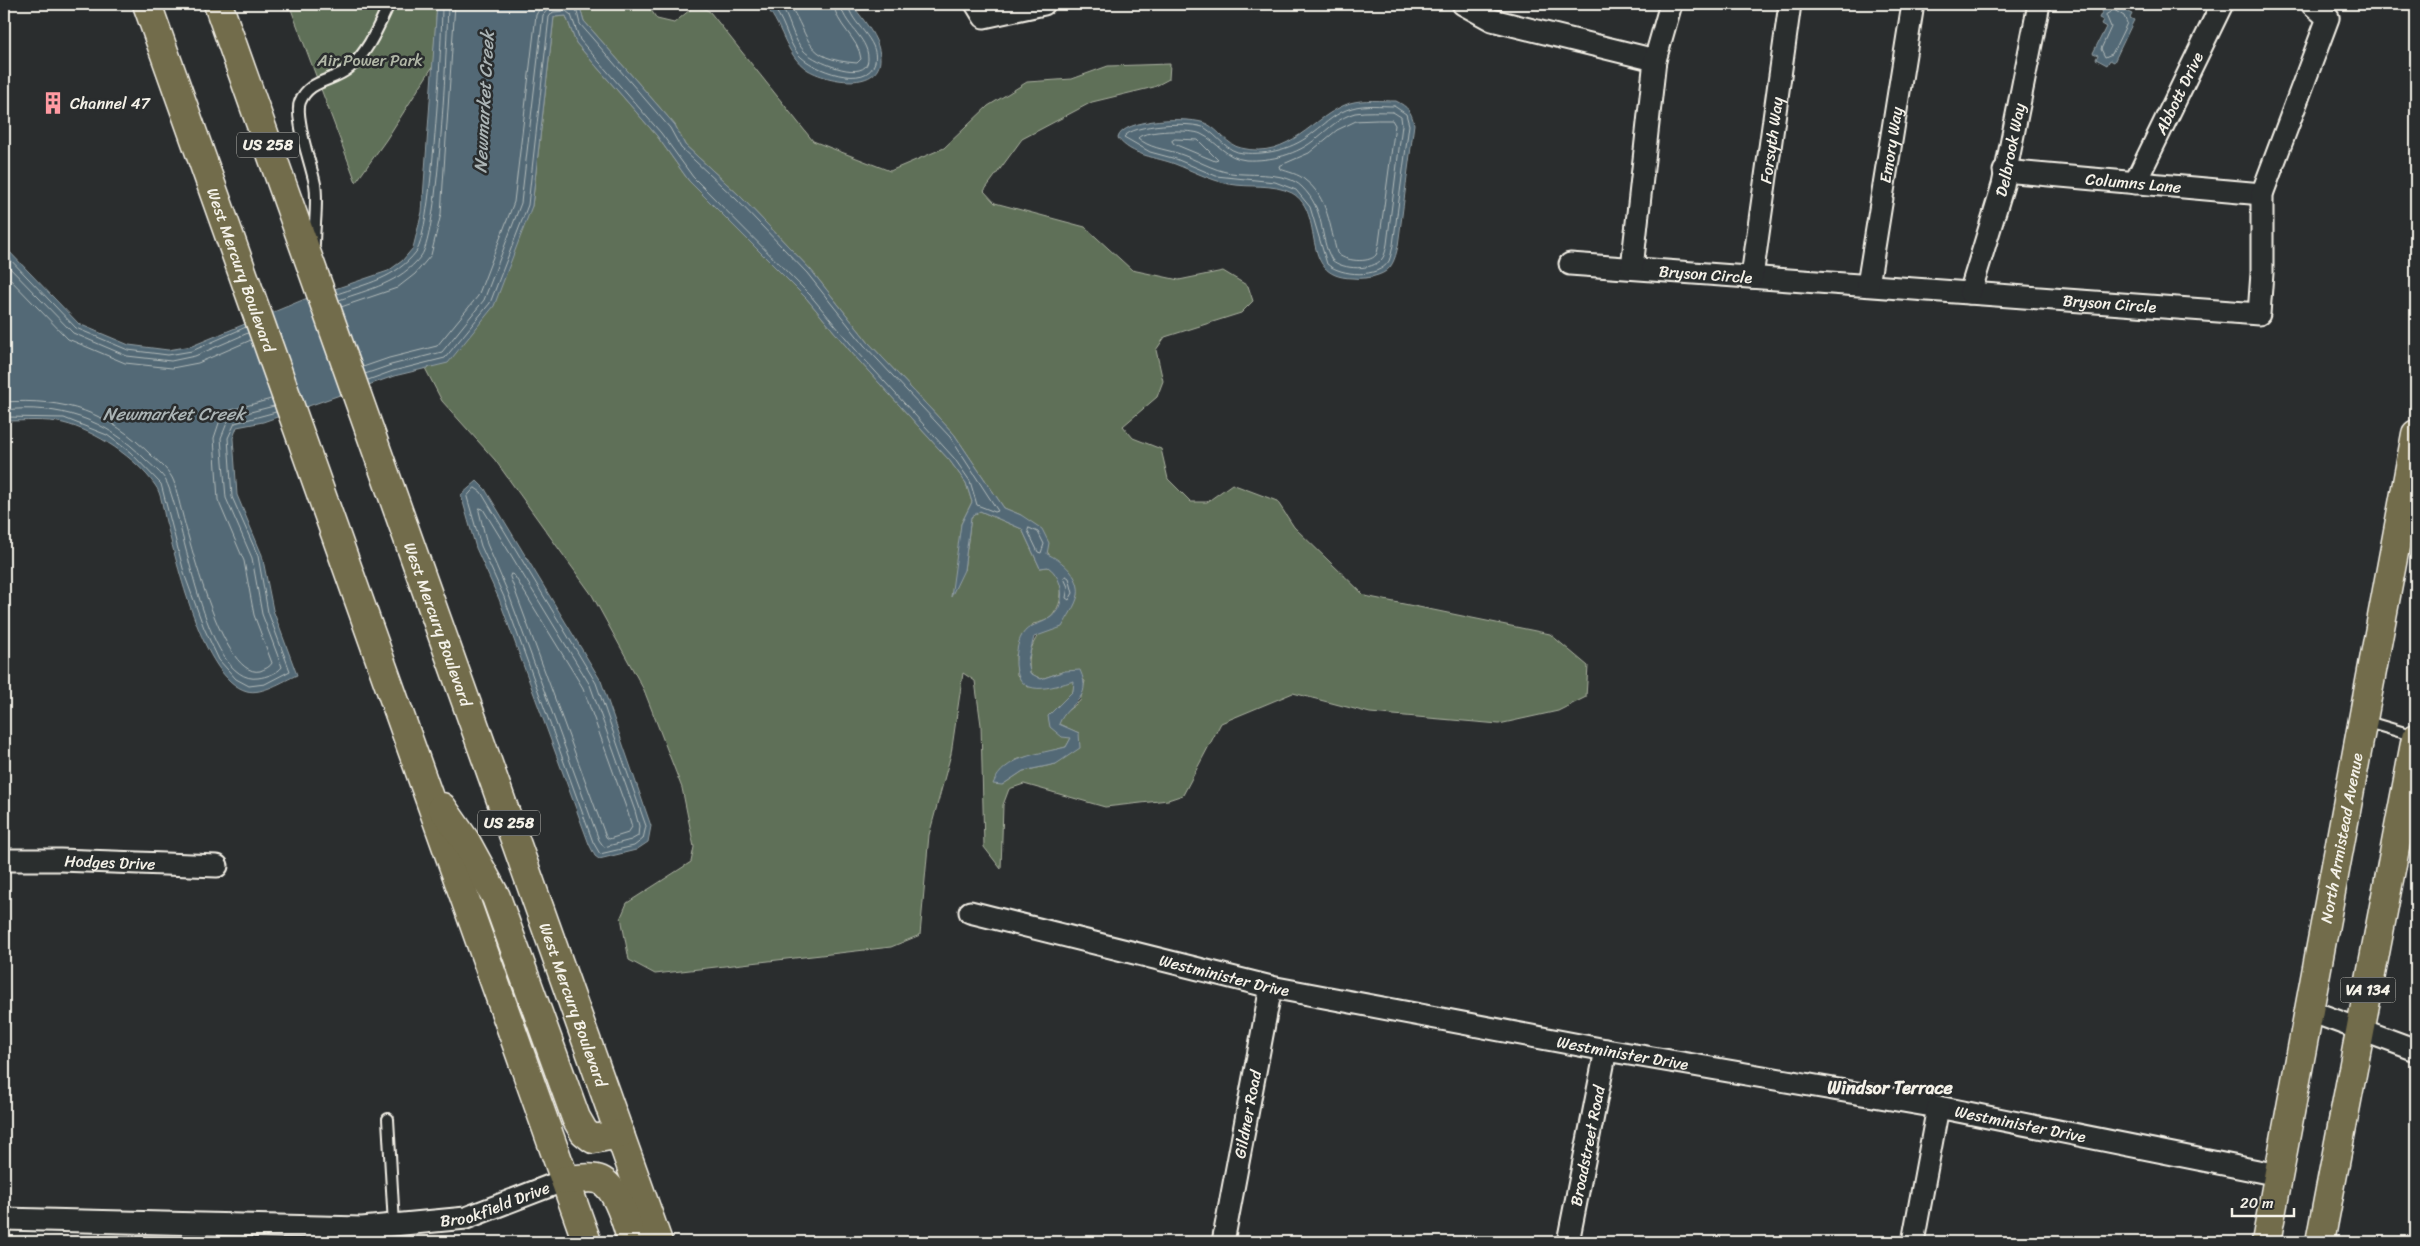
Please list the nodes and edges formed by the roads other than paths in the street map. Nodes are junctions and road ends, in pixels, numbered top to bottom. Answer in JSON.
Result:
{"nodes":[{"id":1,"x":127,"y":4,"type":"edge"},
{"id":2,"x":147,"y":4,"type":"edge"},
{"id":3,"x":218,"y":4,"type":"edge"},
{"id":4,"x":389,"y":4,"type":"edge"},
{"id":5,"x":976,"y":4,"type":"edge"},
{"id":6,"x":1044,"y":4,"type":"edge"},
{"id":7,"x":1463,"y":4,"type":"edge"},
{"id":8,"x":1671,"y":4,"type":"edge"},
{"id":9,"x":1790,"y":4,"type":"edge"},
{"id":10,"x":1913,"y":4,"type":"edge"},
{"id":11,"x":2039,"y":4,"type":"edge"},
{"id":12,"x":2222,"y":4,"type":"edge"},
{"id":13,"x":2312,"y":4,"type":"edge"},
{"id":14,"x":1496,"y":12,"type":"edge"},
{"id":15,"x":1655,"y":60,"type":"junction"},
{"id":16,"x":172,"y":74,"type":"junction"},
{"id":17,"x":2004,"y":171,"type":"junction"},
{"id":18,"x":2135,"y":183,"type":"junction"},
{"id":19,"x":2262,"y":194,"type":"junction"},
{"id":20,"x":1570,"y":264,"type":"dead end"},
{"id":21,"x":1632,"y":268,"type":"junction"},
{"id":22,"x":1752,"y":277,"type":"junction"},
{"id":23,"x":316,"y":279,"type":"junction"},
{"id":24,"x":1868,"y":286,"type":"junction"},
{"id":25,"x":1970,"y":293,"type":"junction"},
{"id":26,"x":2416,"y":434,"type":"edge"},
{"id":27,"x":2362,"y":720,"type":"junction"},
{"id":28,"x":2416,"y":737,"type":"edge"},
{"id":29,"x":423,"y":782,"type":"junction"},
{"id":30,"x":4,"y":860,"type":"edge"},
{"id":31,"x":217,"y":866,"type":"dead end"},
{"id":32,"x":970,"y":912,"type":"dead end"},
{"id":33,"x":1271,"y":987,"type":"junction"},
{"id":34,"x":2310,"y":1010,"type":"junction"},
{"id":35,"x":2361,"y":1028,"type":"junction"},
{"id":36,"x":1606,"y":1050,"type":"junction"},
{"id":37,"x":2416,"y":1050,"type":"edge"},
{"id":38,"x":1938,"y":1108,"type":"junction"},
{"id":39,"x":388,"y":1119,"type":"dead end"},
{"id":40,"x":620,"y":1134,"type":"junction"},
{"id":41,"x":2278,"y":1175,"type":"junction"},
{"id":42,"x":565,"y":1180,"type":"junction"},
{"id":43,"x":4,"y":1219,"type":"edge"},
{"id":44,"x":394,"y":1225,"type":"junction"},
{"id":45,"x":587,"y":1242,"type":"edge"},
{"id":46,"x":632,"y":1242,"type":"edge"},
{"id":47,"x":658,"y":1242,"type":"edge"},
{"id":48,"x":1223,"y":1242,"type":"edge"},
{"id":49,"x":1568,"y":1242,"type":"edge"},
{"id":50,"x":1913,"y":1242,"type":"edge"},
{"id":51,"x":2266,"y":1242,"type":"edge"},
{"id":52,"x":2320,"y":1242,"type":"edge"}],
"edges":[{"from":1,"to":16,"type":"main road"},
{"from":2,"to":16,"type":"main road","name":"West Mercury Boulevard"},
{"from":3,"to":23,"type":"main road","name":"West Mercury Boulevard","number":"US 258"},
{"from":4,"to":23,"type":"lane"},
{"from":5,"to":6,"type":"street"},
{"from":7,"to":14,"type":"street"},
{"from":8,"to":15,"type":"street"},
{"from":9,"to":22,"type":"street","name":"Forsyth Way"},
{"from":10,"to":24,"type":"street","name":"Emory Way"},
{"from":11,"to":17,"type":"street","name":"Delbrook Way"},
{"from":12,"to":18,"type":"street","name":"Abbott Drive"},
{"from":13,"to":19,"type":"street","name":"Bryson Circle"},
{"from":14,"to":15,"type":"street"},
{"from":15,"to":21,"type":"street"},
{"from":16,"to":29,"type":"main road","name":"West Mercury Boulevard"},
{"from":17,"to":18,"type":"street","name":"Columns Lane"},
{"from":17,"to":25,"type":"street","name":"Delbrook Way"},
{"from":18,"to":19,"type":"street","name":"Columns Lane"},
{"from":19,"to":25,"type":"street","name":"Bryson Circle"},
{"from":20,"to":21,"type":"street","name":"Bryson Circle"},
{"from":21,"to":22,"type":"street","name":"Bryson Circle"},
{"from":22,"to":24,"type":"street","name":"Bryson Circle"},
{"from":23,"to":40,"type":"main road","name":"West Mercury Boulevard","number":"US 258"},
{"from":24,"to":25,"type":"street","name":"Bryson Circle"},
{"from":26,"to":27,"type":"main road","name":"North Armistead Avenue","number":"VA 134"},
{"from":27,"to":28,"type":"lane"},
{"from":27,"to":34,"type":"main road","name":"North Armistead Avenue","number":"VA 134"},
{"from":28,"to":35,"type":"main road","number":"VA 134"},
{"from":29,"to":40,"type":"main road"},
{"from":29,"to":42,"type":"main road","name":"West Mercury Boulevard"},
{"from":30,"to":31,"type":"street","name":"Hodges Drive"},
{"from":32,"to":33,"type":"street","name":"Westminister Drive"},
{"from":33,"to":36,"type":"street","name":"Westminister Drive"},
{"from":33,"to":48,"type":"street","name":"Gildner Road"},
{"from":34,"to":35,"type":"street"},
{"from":34,"to":41,"type":"main road","name":"North Armistead Avenue","number":"VA 134"},
{"from":35,"to":37,"type":"street"},
{"from":35,"to":52,"type":"main road","number":"VA 134"},
{"from":36,"to":38,"type":"street","name":"Westminister Drive"},
{"from":36,"to":49,"type":"street","name":"Broadstreet Road"},
{"from":38,"to":41,"type":"street","name":"Westminister Drive"},
{"from":38,"to":50,"type":"street"},
{"from":39,"to":44,"type":"lane"},
{"from":40,"to":47,"type":"main road","name":"West Mercury Boulevard","number":"US 258"},
{"from":41,"to":51,"type":"main road","name":"North Armistead Avenue","number":"VA 134"},
{"from":42,"to":44,"type":"street","name":"Brookfield Drive"},
{"from":42,"to":45,"type":"main road","name":"West Mercury Boulevard"},
{"from":42,"to":46,"type":"main road"},
{"from":43,"to":44,"type":"street","name":"Brookfield Drive"}]}
